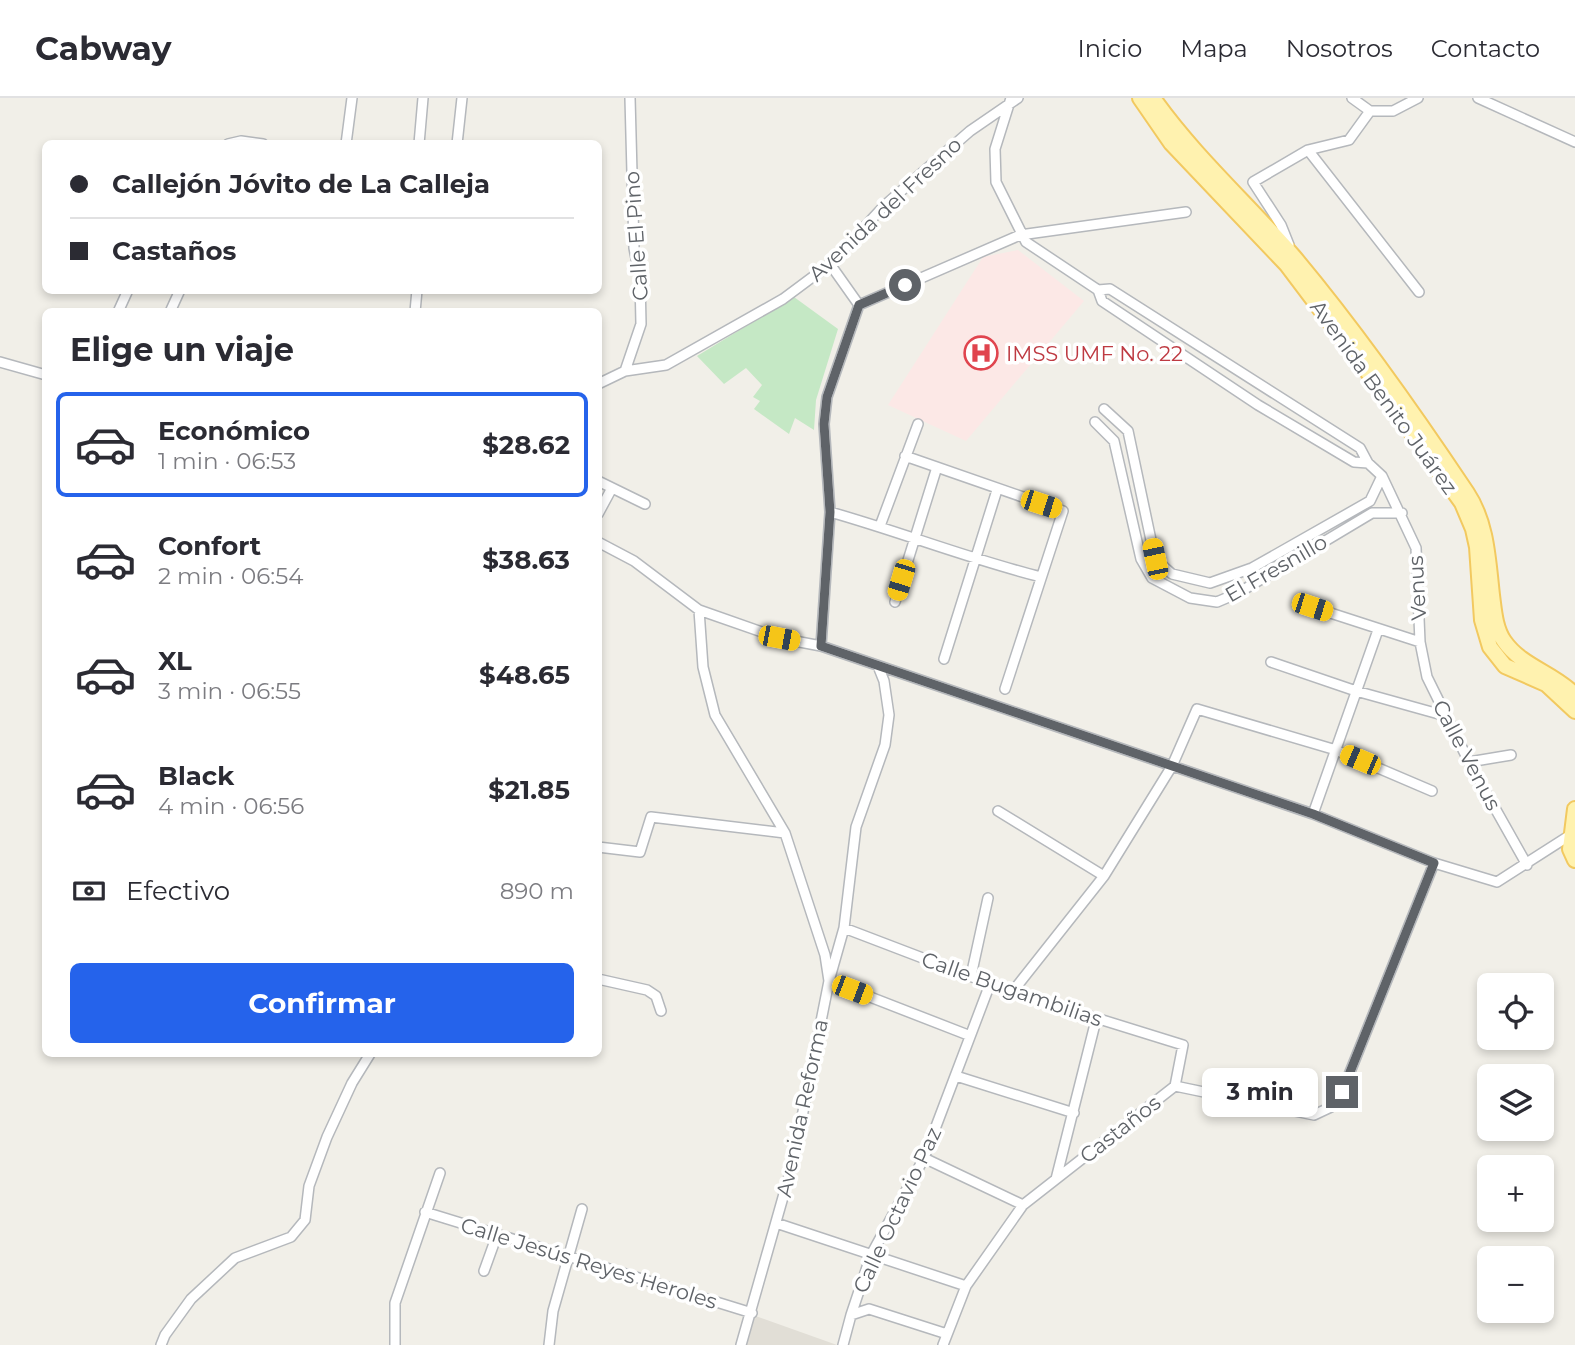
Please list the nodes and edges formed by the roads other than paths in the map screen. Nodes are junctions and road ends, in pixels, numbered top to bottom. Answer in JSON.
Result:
{"nodes":[{"id":1,"x":352,"y":98,"type":"edge"},
{"id":2,"x":422,"y":98,"type":"edge"},
{"id":3,"x":462,"y":98,"type":"edge"},
{"id":4,"x":630,"y":98,"type":"edge"},
{"id":5,"x":1140,"y":98,"type":"edge"},
{"id":6,"x":1153,"y":98,"type":"edge"},
{"id":7,"x":1352,"y":98,"type":"edge"},
{"id":8,"x":1418,"y":98,"type":"edge"},
{"id":9,"x":1478,"y":98,"type":"edge"},
{"id":10,"x":1013,"y":100,"type":"edge"},
{"id":11,"x":1370,"y":111,"type":"junction"},
{"id":12,"x":347,"y":140,"type":"edge"},
{"id":13,"x":419,"y":140,"type":"edge"},
{"id":14,"x":457,"y":140,"type":"edge"},
{"id":15,"x":1575,"y":142,"type":"edge"},
{"id":16,"x":1308,"y":150,"type":"junction"},
{"id":17,"x":1185,"y":212,"type":"dead end"},
{"id":18,"x":1020,"y":235,"type":"junction"},
{"id":19,"x":1294,"y":257,"type":"junction"},
{"id":20,"x":830,"y":264,"type":"junction"},
{"id":21,"x":1098,"y":290,"type":"junction"},
{"id":22,"x":1419,"y":292,"type":"dead end"},
{"id":23,"x":859,"y":305,"type":"junction"},
{"id":24,"x":0,"y":362,"type":"edge"},
{"id":25,"x":625,"y":371,"type":"junction"},
{"id":26,"x":42,"y":374,"type":"edge"},
{"id":27,"x":602,"y":382,"type":"edge"},
{"id":28,"x":1104,"y":409,"type":"dead end"},
{"id":29,"x":1095,"y":422,"type":"dead end"},
{"id":30,"x":918,"y":424,"type":"dead end"},
{"id":31,"x":905,"y":456,"type":"junction"},
{"id":32,"x":1368,"y":463,"type":"junction"},
{"id":33,"x":937,"y":467,"type":"junction"},
{"id":34,"x":1382,"y":476,"type":"junction"},
{"id":35,"x":602,"y":483,"type":"edge"},
{"id":36,"x":612,"y":488,"type":"junction"},
{"id":37,"x":997,"y":489,"type":"junction"},
{"id":38,"x":1370,"y":500,"type":"junction"},
{"id":39,"x":645,"y":504,"type":"dead end"},
{"id":40,"x":602,"y":507,"type":"edge"},
{"id":41,"x":830,"y":512,"type":"junction"},
{"id":42,"x":1374,"y":513,"type":"junction"},
{"id":43,"x":1402,"y":513,"type":"junction"},
{"id":44,"x":880,"y":526,"type":"junction"},
{"id":45,"x":914,"y":538,"type":"junction"},
{"id":46,"x":602,"y":544,"type":"edge"},
{"id":47,"x":976,"y":561,"type":"junction"},
{"id":48,"x":1163,"y":565,"type":"junction"},
{"id":49,"x":1041,"y":577,"type":"junction"},
{"id":50,"x":1152,"y":578,"type":"junction"},
{"id":51,"x":895,"y":602,"type":"dead end"},
{"id":52,"x":1312,"y":607,"type":"dead end"},
{"id":53,"x":699,"y":610,"type":"junction"},
{"id":54,"x":1378,"y":630,"type":"junction"},
{"id":55,"x":1420,"y":642,"type":"junction"},
{"id":56,"x":821,"y":646,"type":"junction"},
{"id":57,"x":944,"y":659,"type":"dead end"},
{"id":58,"x":1270,"y":662,"type":"dead end"},
{"id":59,"x":878,"y":666,"type":"junction"},
{"id":60,"x":1005,"y":689,"type":"dead end"},
{"id":61,"x":1356,"y":691,"type":"junction"},
{"id":62,"x":1575,"y":695,"type":"edge"},
{"id":63,"x":1575,"y":711,"type":"edge"},
{"id":64,"x":1446,"y":716,"type":"junction"},
{"id":65,"x":1336,"y":750,"type":"junction"},
{"id":66,"x":1511,"y":755,"type":"dead end"},
{"id":67,"x":1469,"y":762,"type":"junction"},
{"id":68,"x":1172,"y":766,"type":"junction"},
{"id":69,"x":1432,"y":791,"type":"dead end"},
{"id":70,"x":1575,"y":809,"type":"edge"},
{"id":71,"x":998,"y":811,"type":"dead end"},
{"id":72,"x":1313,"y":814,"type":"junction"},
{"id":73,"x":1573,"y":832,"type":"edge"},
{"id":74,"x":785,"y":833,"type":"junction"},
{"id":75,"x":602,"y":847,"type":"edge"},
{"id":76,"x":1575,"y":860,"type":"edge"},
{"id":77,"x":1434,"y":863,"type":"junction"},
{"id":78,"x":1527,"y":864,"type":"junction"},
{"id":79,"x":1104,"y":876,"type":"junction"},
{"id":80,"x":988,"y":898,"type":"dead end"},
{"id":81,"x":844,"y":928,"type":"junction"},
{"id":82,"x":971,"y":976,"type":"junction"},
{"id":83,"x":602,"y":980,"type":"edge"},
{"id":84,"x":829,"y":981,"type":"junction"},
{"id":85,"x":990,"y":984,"type":"junction"},
{"id":86,"x":1009,"y":991,"type":"junction"},
{"id":87,"x":661,"y":1011,"type":"dead end"},
{"id":88,"x":1096,"y":1020,"type":"junction"},
{"id":89,"x":968,"y":1035,"type":"junction"},
{"id":90,"x":368,"y":1057,"type":"edge"},
{"id":91,"x":956,"y":1076,"type":"junction"},
{"id":92,"x":1175,"y":1086,"type":"junction"},
{"id":93,"x":1074,"y":1113,"type":"junction"},
{"id":94,"x":924,"y":1158,"type":"junction"},
{"id":95,"x":440,"y":1173,"type":"dead end"},
{"id":96,"x":1056,"y":1179,"type":"junction"},
{"id":97,"x":1023,"y":1205,"type":"junction"},
{"id":98,"x":582,"y":1209,"type":"dead end"},
{"id":99,"x":425,"y":1212,"type":"junction"},
{"id":100,"x":776,"y":1223,"type":"junction"},
{"id":101,"x":496,"y":1235,"type":"junction"},
{"id":102,"x":871,"y":1255,"type":"junction"},
{"id":103,"x":569,"y":1258,"type":"junction"},
{"id":104,"x":484,"y":1270,"type":"dead end"},
{"id":105,"x":965,"y":1286,"type":"junction"},
{"id":106,"x":752,"y":1312,"type":"junction"},
{"id":107,"x":850,"y":1315,"type":"junction"},
{"id":108,"x":947,"y":1334,"type":"junction"},
{"id":109,"x":161,"y":1345,"type":"edge"},
{"id":110,"x":395,"y":1345,"type":"edge"},
{"id":111,"x":549,"y":1345,"type":"edge"},
{"id":112,"x":741,"y":1345,"type":"edge"},
{"id":113,"x":844,"y":1345,"type":"edge"},
{"id":114,"x":943,"y":1345,"type":"edge"}],
"edges":[{"from":1,"to":12,"type":"street"},
{"from":2,"to":13,"type":"street"},
{"from":3,"to":14,"type":"street"},
{"from":4,"to":25,"type":"street","name":"Calle El Pino"},
{"from":5,"to":63,"type":"main road","name":"Avenida Benito Juárez"},
{"from":6,"to":19,"type":"main road","name":"Avenida Benito Juárez"},
{"from":7,"to":11,"type":"street"},
{"from":8,"to":11,"type":"street"},
{"from":9,"to":15,"type":"street"},
{"from":10,"to":18,"type":"street"},
{"from":10,"to":20,"type":"street","name":"Avenida del Fresno"},
{"from":11,"to":16,"type":"street"},
{"from":16,"to":19,"type":"street"},
{"from":16,"to":22,"type":"street"},
{"from":17,"to":18,"type":"street"},
{"from":18,"to":21,"type":"street"},
{"from":18,"to":23,"type":"street"},
{"from":19,"to":62,"type":"main road","name":"Avenida Benito Juárez"},
{"from":20,"to":23,"type":"street"},
{"from":20,"to":25,"type":"street","name":"Avenida del Fresno"},
{"from":21,"to":32,"type":"street"},
{"from":21,"to":32,"type":"street","name":"Venus"},
{"from":23,"to":41,"type":"street"},
{"from":24,"to":26,"type":"street"},
{"from":25,"to":27,"type":"street","name":"Avenida del Fresno"},
{"from":28,"to":48,"type":"street"},
{"from":29,"to":50,"type":"street"},
{"from":30,"to":31,"type":"street"},
{"from":31,"to":33,"type":"street"},
{"from":31,"to":44,"type":"street"},
{"from":32,"to":34,"type":"street","name":"Venus"},
{"from":33,"to":37,"type":"street"},
{"from":33,"to":45,"type":"street"},
{"from":34,"to":38,"type":"street"},
{"from":34,"to":43,"type":"street","name":"Venus"},
{"from":35,"to":36,"type":"street"},
{"from":36,"to":39,"type":"street"},
{"from":36,"to":40,"type":"street"},
{"from":37,"to":47,"type":"street"},
{"from":37,"to":49,"type":"street"},
{"from":38,"to":42,"type":"street"},
{"from":38,"to":48,"type":"street","name":"El Fresnillo"},
{"from":41,"to":44,"type":"street"},
{"from":41,"to":56,"type":"street"},
{"from":42,"to":43,"type":"street"},
{"from":42,"to":50,"type":"street","name":"El Fresnillo"},
{"from":43,"to":55,"type":"street","name":"Venus"},
{"from":44,"to":45,"type":"street"},
{"from":45,"to":47,"type":"street"},
{"from":45,"to":51,"type":"street"},
{"from":46,"to":53,"type":"street"},
{"from":47,"to":49,"type":"street"},
{"from":47,"to":57,"type":"street"},
{"from":48,"to":50,"type":"street"},
{"from":49,"to":60,"type":"street"},
{"from":52,"to":54,"type":"street"},
{"from":53,"to":56,"type":"street"},
{"from":53,"to":74,"type":"street"},
{"from":54,"to":55,"type":"street"},
{"from":54,"to":61,"type":"street"},
{"from":55,"to":64,"type":"street","name":"Calle Venus"},
{"from":56,"to":59,"type":"street"},
{"from":58,"to":61,"type":"street"},
{"from":59,"to":68,"type":"street"},
{"from":59,"to":81,"type":"street","name":"Avenida Reforma"},
{"from":61,"to":64,"type":"street"},
{"from":61,"to":65,"type":"street"},
{"from":64,"to":67,"type":"street","name":"Calle Venus"},
{"from":65,"to":68,"type":"street"},
{"from":65,"to":69,"type":"street"},
{"from":65,"to":72,"type":"street"},
{"from":66,"to":67,"type":"street"},
{"from":67,"to":78,"type":"street","name":"Calle Venus"},
{"from":68,"to":72,"type":"street"},
{"from":68,"to":79,"type":"street"},
{"from":70,"to":73,"type":"main road"},
{"from":71,"to":79,"type":"street"},
{"from":72,"to":77,"type":"street"},
{"from":73,"to":76,"type":"main road"},
{"from":73,"to":78,"type":"street"},
{"from":74,"to":75,"type":"street"},
{"from":74,"to":84,"type":"street"},
{"from":77,"to":78,"type":"street"},
{"from":77,"to":92,"type":"street","name":"Castaños"},
{"from":79,"to":86,"type":"street"},
{"from":80,"to":82,"type":"street"},
{"from":81,"to":82,"type":"street","name":"Calle Bugambilias"},
{"from":81,"to":84,"type":"street","name":"Avenida Reforma"},
{"from":82,"to":85,"type":"street","name":"Calle Bugambilias"},
{"from":83,"to":87,"type":"street"},
{"from":84,"to":89,"type":"street"},
{"from":84,"to":100,"type":"street","name":"Avenida Reforma"},
{"from":85,"to":86,"type":"street","name":"Calle Bugambilias"},
{"from":85,"to":89,"type":"street","name":"Calle Octavio Paz"},
{"from":86,"to":88,"type":"street","name":"Calle Bugambilias"},
{"from":88,"to":92,"type":"street","name":"Calle Bugambilias"},
{"from":88,"to":93,"type":"street"},
{"from":89,"to":91,"type":"street","name":"Calle Octavio Paz"},
{"from":90,"to":109,"type":"street"},
{"from":91,"to":93,"type":"street"},
{"from":91,"to":94,"type":"street","name":"Calle Octavio Paz"},
{"from":92,"to":96,"type":"street","name":"Castaños"},
{"from":93,"to":96,"type":"street"},
{"from":94,"to":97,"type":"street"},
{"from":94,"to":102,"type":"street","name":"Calle Octavio Paz"},
{"from":95,"to":99,"type":"street"},
{"from":96,"to":97,"type":"street","name":"Castaños"},
{"from":97,"to":105,"type":"street","name":"Castaños"},
{"from":98,"to":103,"type":"street"},
{"from":99,"to":101,"type":"street","name":"Calle Jesús Reyes Heroles"},
{"from":99,"to":110,"type":"street"},
{"from":100,"to":102,"type":"street"},
{"from":100,"to":106,"type":"street","name":"Avenida Reforma"},
{"from":101,"to":103,"type":"street","name":"Calle Jesús Reyes Heroles"},
{"from":101,"to":104,"type":"street"},
{"from":102,"to":105,"type":"street"},
{"from":102,"to":107,"type":"street","name":"Calle Octavio Paz"},
{"from":103,"to":106,"type":"street","name":"Calle Jesús Reyes Heroles"},
{"from":103,"to":111,"type":"street"},
{"from":105,"to":108,"type":"street","name":"Castaños"},
{"from":106,"to":112,"type":"street","name":"Avenida Reforma"},
{"from":107,"to":108,"type":"street"},
{"from":107,"to":113,"type":"street","name":"Calle Octavio Paz"},
{"from":108,"to":114,"type":"street","name":"Castaños"}]}
